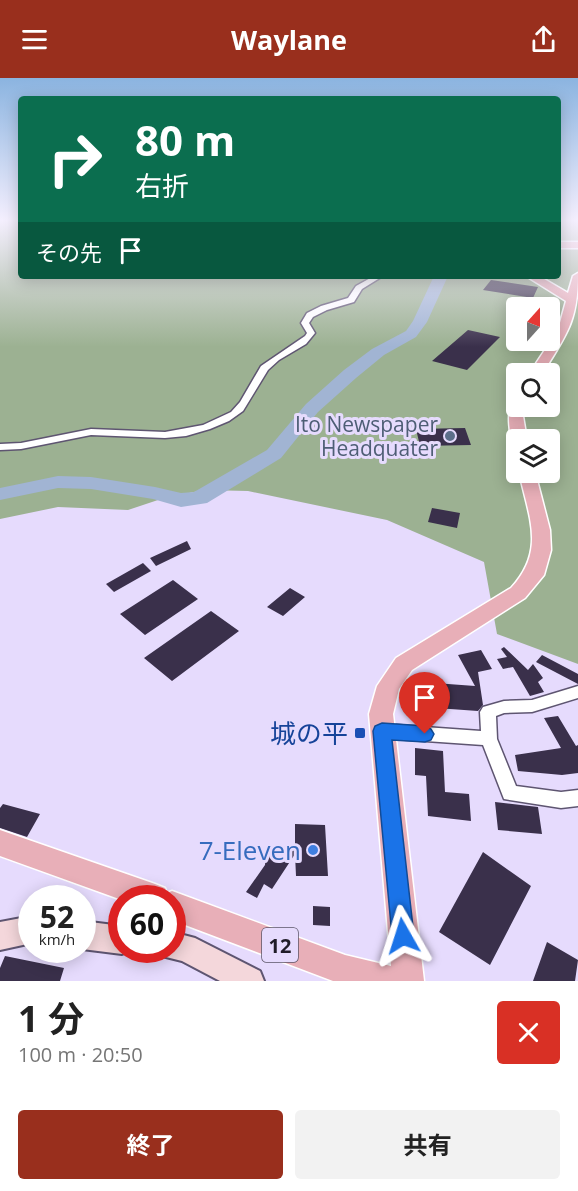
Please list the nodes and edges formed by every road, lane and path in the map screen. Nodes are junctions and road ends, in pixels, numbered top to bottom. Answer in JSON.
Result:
{"nodes":[{"id":1,"x":578,"y":276,"type":"edge"},
{"id":2,"x":374,"y":279,"type":"edge"},
{"id":3,"x":536,"y":279,"type":"edge"},
{"id":4,"x":572,"y":300,"type":"junction"},
{"id":5,"x":542,"y":363,"type":"edge"},
{"id":6,"x":0,"y":447,"type":"edge"},
{"id":7,"x":530,"y":483,"type":"edge"},
{"id":8,"x":578,"y":692,"type":"edge"},
{"id":9,"x":382,"y":731,"type":"junction"},
{"id":10,"x":489,"y":739,"type":"junction"},
{"id":11,"x":578,"y":798,"type":"edge"},
{"id":12,"x":0,"y":843,"type":"edge"},
{"id":13,"x":118,"y":885,"type":"edge"},
{"id":14,"x":186,"y":910,"type":"edge"},
{"id":15,"x":18,"y":932,"type":"edge"},
{"id":16,"x":0,"y":936,"type":"edge"},
{"id":17,"x":186,"y":949,"type":"edge"},
{"id":18,"x":250,"y":981,"type":"edge"},
{"id":19,"x":389,"y":981,"type":"edge"},
{"id":20,"x":408,"y":981,"type":"edge"}],
"edges":[{"from":1,"to":4,"type":"main road"},
{"from":2,"to":6,"type":"street"},
{"from":3,"to":4,"type":"main road"},
{"from":4,"to":5,"type":"main road"},
{"from":7,"to":9,"type":"main road"},
{"from":8,"to":10,"type":"street"},
{"from":9,"to":10,"type":"street"},
{"from":9,"to":20,"type":"main road"},
{"from":10,"to":11,"type":"street"},
{"from":12,"to":13,"type":"main road"},
{"from":14,"to":19,"type":"main road","number":"12"},
{"from":15,"to":16,"type":"street"},
{"from":17,"to":18,"type":"street"}]}
